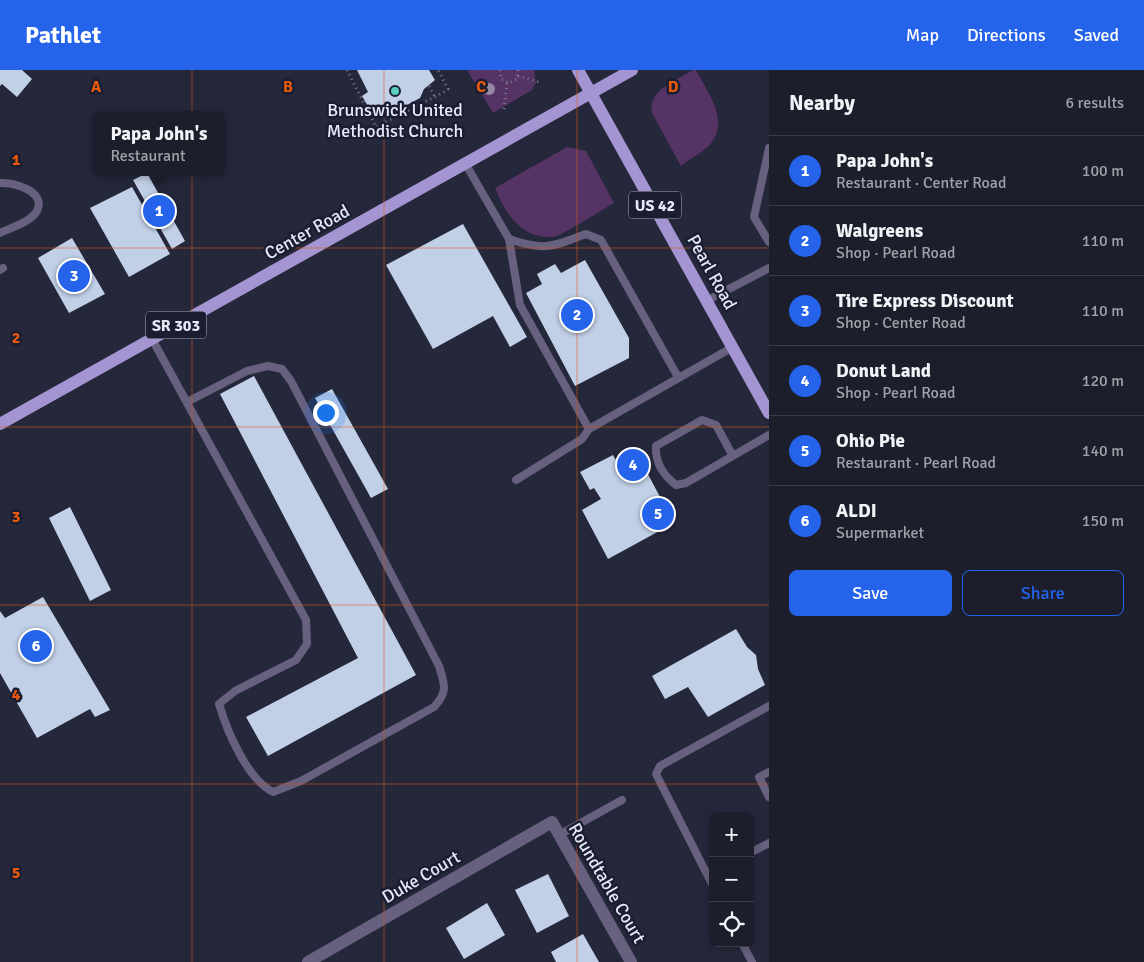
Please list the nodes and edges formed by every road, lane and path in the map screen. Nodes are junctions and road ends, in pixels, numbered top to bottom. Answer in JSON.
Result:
{"nodes":[{"id":1,"x":347,"y":70,"type":"edge"},
{"id":2,"x":438,"y":70,"type":"edge"},
{"id":3,"x":499,"y":70,"type":"edge"},
{"id":4,"x":518,"y":70,"type":"edge"},
{"id":5,"x":578,"y":70,"type":"edge"},
{"id":6,"x":632,"y":70,"type":"edge"},
{"id":7,"x":518,"y":76,"type":"junction"},
{"id":8,"x":539,"y":82,"type":"dead end"},
{"id":9,"x":507,"y":83,"type":"junction"},
{"id":10,"x":429,"y":86,"type":"dead end"},
{"id":11,"x":592,"y":93,"type":"junction"},
{"id":12,"x":435,"y":97,"type":"junction"},
{"id":13,"x":504,"y":109,"type":"dead end"},
{"id":14,"x":769,"y":148,"type":"edge"},
{"id":15,"x":465,"y":164,"type":"junction"},
{"id":16,"x":0,"y":183,"type":"edge"},
{"id":17,"x":0,"y":233,"type":"edge"},
{"id":18,"x":509,"y":239,"type":"junction"},
{"id":19,"x":769,"y":242,"type":"edge"},
{"id":20,"x":769,"y":263,"type":"edge"},
{"id":21,"x":769,"y":268,"type":"edge"},
{"id":22,"x":708,"y":300,"type":"junction"},
{"id":23,"x":152,"y":339,"type":"junction"},
{"id":24,"x":733,"y":347,"type":"junction"},
{"id":25,"x":678,"y":378,"type":"junction"},
{"id":26,"x":187,"y":402,"type":"junction"},
{"id":27,"x":769,"y":413,"type":"edge"},
{"id":28,"x":0,"y":424,"type":"edge"},
{"id":29,"x":589,"y":429,"type":"junction"},
{"id":30,"x":769,"y":435,"type":"edge"},
{"id":31,"x":733,"y":456,"type":"junction"},
{"id":32,"x":516,"y":480,"type":"dead end"},
{"id":33,"x":769,"y":706,"type":"edge"},
{"id":34,"x":769,"y":772,"type":"edge"},
{"id":35,"x":769,"y":797,"type":"edge"},
{"id":36,"x":622,"y":800,"type":"dead end"},
{"id":37,"x":552,"y":822,"type":"joint"},
{"id":38,"x":559,"y":835,"type":"junction"},
{"id":39,"x":769,"y":843,"type":"edge"},
{"id":40,"x":754,"y":850,"type":"edge"},
{"id":41,"x":709,"y":871,"type":"edge"},
{"id":42,"x":744,"y":947,"type":"edge"},
{"id":43,"x":308,"y":962,"type":"edge"},
{"id":44,"x":631,"y":962,"type":"edge"},
{"id":45,"x":752,"y":962,"type":"edge"}],
"edges":[{"from":1,"to":12,"type":"path"},
{"from":2,"to":12,"type":"path"},
{"from":3,"to":9,"type":"path"},
{"from":4,"to":7,"type":"path"},
{"from":5,"to":11,"type":"main road","name":"Pearl Road","number":"US 42"},
{"from":6,"to":11,"type":"main road","name":"Center Road","number":"SR 303"},
{"from":7,"to":8,"type":"path"},
{"from":7,"to":9,"type":"path"},
{"from":9,"to":13,"type":"path"},
{"from":10,"to":12,"type":"path"},
{"from":11,"to":15,"type":"main road","name":"Center Road","number":"SR 303"},
{"from":11,"to":22,"type":"main road","name":"Pearl Road","number":"US 42"},
{"from":14,"to":19,"type":"lane"},
{"from":15,"to":18,"type":"lane"},
{"from":15,"to":23,"type":"main road","name":"Center Road","number":"SR 303"},
{"from":16,"to":17,"type":"lane"},
{"from":18,"to":25,"type":"lane"},
{"from":18,"to":29,"type":"lane"},
{"from":20,"to":21,"type":"lane"},
{"from":21,"to":22,"type":"lane"},
{"from":22,"to":24,"type":"main road","name":"Pearl Road","number":"US 42"},
{"from":23,"to":26,"type":"lane"},
{"from":23,"to":28,"type":"main road","name":"Center Road","number":"SR 303"},
{"from":24,"to":25,"type":"lane"},
{"from":24,"to":27,"type":"main road","name":"Pearl Road","number":"US 42"},
{"from":25,"to":29,"type":"lane"},
{"from":26,"to":26,"type":"lane"},
{"from":29,"to":32,"type":"lane"},
{"from":30,"to":31,"type":"lane"},
{"from":31,"to":31,"type":"lane"},
{"from":33,"to":41,"type":"lane"},
{"from":34,"to":35,"type":"lane"},
{"from":36,"to":38,"type":"lane"},
{"from":37,"to":38,"type":"street","name":"Roundtable Court"},
{"from":37,"to":43,"type":"street","name":"Duke Court"},
{"from":38,"to":44,"type":"street","name":"Roundtable Court"},
{"from":39,"to":40,"type":"lane"},
{"from":42,"to":45,"type":"lane"}]}
